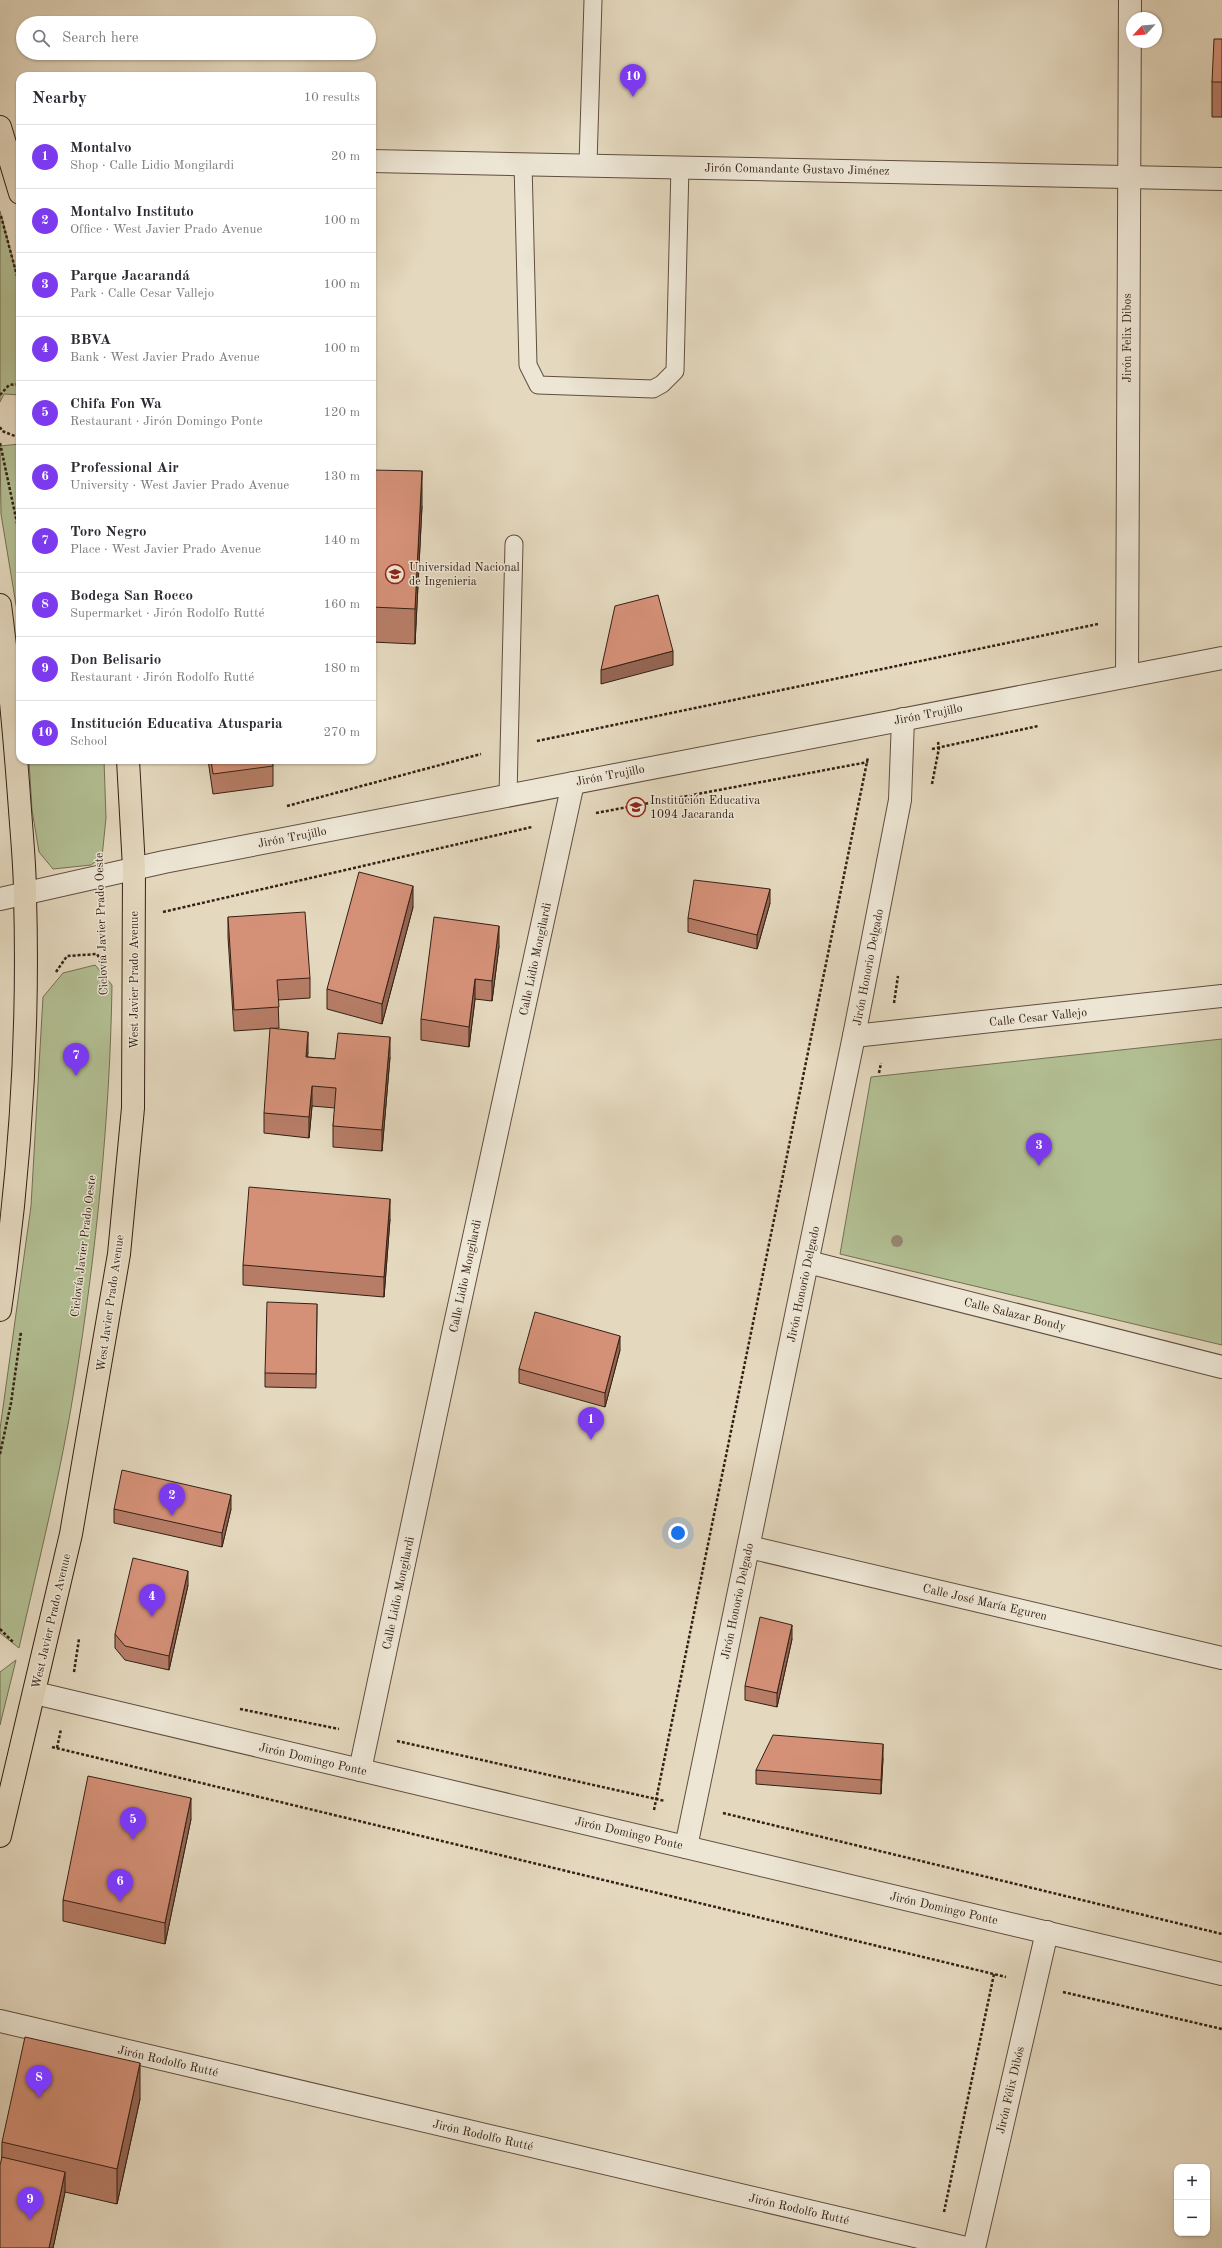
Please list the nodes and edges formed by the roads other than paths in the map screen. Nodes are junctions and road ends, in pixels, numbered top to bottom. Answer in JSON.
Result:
{"nodes":[{"id":1,"x":593,"y":0,"type":"edge"},
{"id":2,"x":1130,"y":0,"type":"edge"},
{"id":3,"x":0,"y":127,"type":"edge"},
{"id":4,"x":15,"y":157,"type":"edge"},
{"id":5,"x":376,"y":161,"type":"edge"},
{"id":6,"x":523,"y":163,"type":"junction"},
{"id":7,"x":588,"y":164,"type":"junction"},
{"id":8,"x":680,"y":166,"type":"junction"},
{"id":9,"x":1128,"y":177,"type":"junction"},
{"id":10,"x":1222,"y":179,"type":"edge"},
{"id":11,"x":514,"y":544,"type":"dead end"},
{"id":12,"x":0,"y":605,"type":"edge"},
{"id":13,"x":3,"y":646,"type":"edge"},
{"id":14,"x":1222,"y":658,"type":"edge"},
{"id":15,"x":1127,"y":676,"type":"junction"},
{"id":16,"x":903,"y":719,"type":"junction"},
{"id":17,"x":16,"y":745,"type":"edge"},
{"id":18,"x":17,"y":764,"type":"edge"},
{"id":19,"x":128,"y":764,"type":"edge"},
{"id":20,"x":573,"y":783,"type":"junction"},
{"id":21,"x":508,"y":795,"type":"junction"},
{"id":22,"x":134,"y":868,"type":"junction"},
{"id":23,"x":26,"y":894,"type":"junction"},
{"id":24,"x":0,"y":899,"type":"edge"},
{"id":25,"x":1222,"y":996,"type":"edge"},
{"id":26,"x":854,"y":1036,"type":"junction"},
{"id":27,"x":808,"y":1262,"type":"junction"},
{"id":28,"x":0,"y":1310,"type":"edge"},
{"id":29,"x":1222,"y":1367,"type":"edge"},
{"id":30,"x":749,"y":1547,"type":"junction"},
{"id":31,"x":1222,"y":1658,"type":"edge"},
{"id":32,"x":35,"y":1693,"type":"junction"},
{"id":33,"x":360,"y":1770,"type":"junction"},
{"id":34,"x":0,"y":1836,"type":"edge"},
{"id":35,"x":686,"y":1846,"type":"junction"},
{"id":36,"x":1047,"y":1932,"type":"junction"},
{"id":37,"x":1222,"y":1974,"type":"edge"},
{"id":38,"x":0,"y":2021,"type":"edge"},
{"id":39,"x":966,"y":2248,"type":"edge"},
{"id":40,"x":974,"y":2248,"type":"edge"}],
"edges":[{"from":1,"to":7,"type":"lane"},
{"from":2,"to":9,"type":"street","name":"Jirón Felix Dibos"},
{"from":3,"to":4,"type":"main road"},
{"from":5,"to":6,"type":"street","name":"Jirón Comandante Gustavo Jiménez"},
{"from":6,"to":7,"type":"street","name":"Jirón Comandante Gustavo Jiménez"},
{"from":6,"to":8,"type":"lane"},
{"from":7,"to":8,"type":"street","name":"Jirón Comandante Gustavo Jiménez"},
{"from":8,"to":9,"type":"street","name":"Jirón Comandante Gustavo Jiménez"},
{"from":9,"to":10,"type":"street","name":"Jirón Comandante Gustavo Jiménez"},
{"from":9,"to":15,"type":"street","name":"Jirón Felix Dibos"},
{"from":11,"to":21,"type":"lane"},
{"from":12,"to":13,"type":"main road"},
{"from":13,"to":17,"type":"main road"},
{"from":14,"to":15,"type":"street","name":"Jirón Trujillo"},
{"from":15,"to":16,"type":"street","name":"Jirón Trujillo"},
{"from":16,"to":20,"type":"street","name":"Jirón Trujillo"},
{"from":16,"to":26,"type":"street","name":"Jirón Honorio Delgado"},
{"from":18,"to":23,"type":"main road"},
{"from":19,"to":22,"type":"main road","name":"West Javier Prado Avenue"},
{"from":20,"to":21,"type":"street","name":"Jirón Trujillo"},
{"from":20,"to":33,"type":"street","name":"Calle Lidio Mongilardi"},
{"from":21,"to":22,"type":"street","name":"Jirón Trujillo"},
{"from":22,"to":23,"type":"street","name":"Jirón Trujillo"},
{"from":22,"to":32,"type":"main road","name":"West Javier Prado Avenue"},
{"from":23,"to":24,"type":"street","name":"Jirón Trujillo"},
{"from":23,"to":28,"type":"main road"},
{"from":25,"to":26,"type":"street","name":"Calle Cesar Vallejo"},
{"from":26,"to":27,"type":"street","name":"Jirón Honorio Delgado"},
{"from":27,"to":29,"type":"street","name":"Calle Salazar Bondy"},
{"from":27,"to":30,"type":"street","name":"Jirón Honorio Delgado"},
{"from":30,"to":31,"type":"street","name":"Calle José María Eguren"},
{"from":30,"to":35,"type":"street","name":"Jirón Honorio Delgado"},
{"from":32,"to":33,"type":"street","name":"Jirón Domingo Ponte"},
{"from":32,"to":34,"type":"main road","name":"West Javier Prado Avenue"},
{"from":33,"to":35,"type":"street","name":"Jirón Domingo Ponte"},
{"from":35,"to":36,"type":"street","name":"Jirón Domingo Ponte"},
{"from":36,"to":37,"type":"street","name":"Jirón Domingo Ponte"},
{"from":36,"to":40,"type":"street","name":"Jirón Félix Dibós"},
{"from":38,"to":39,"type":"street","name":"Jirón Rodolfo Rutté"}]}
